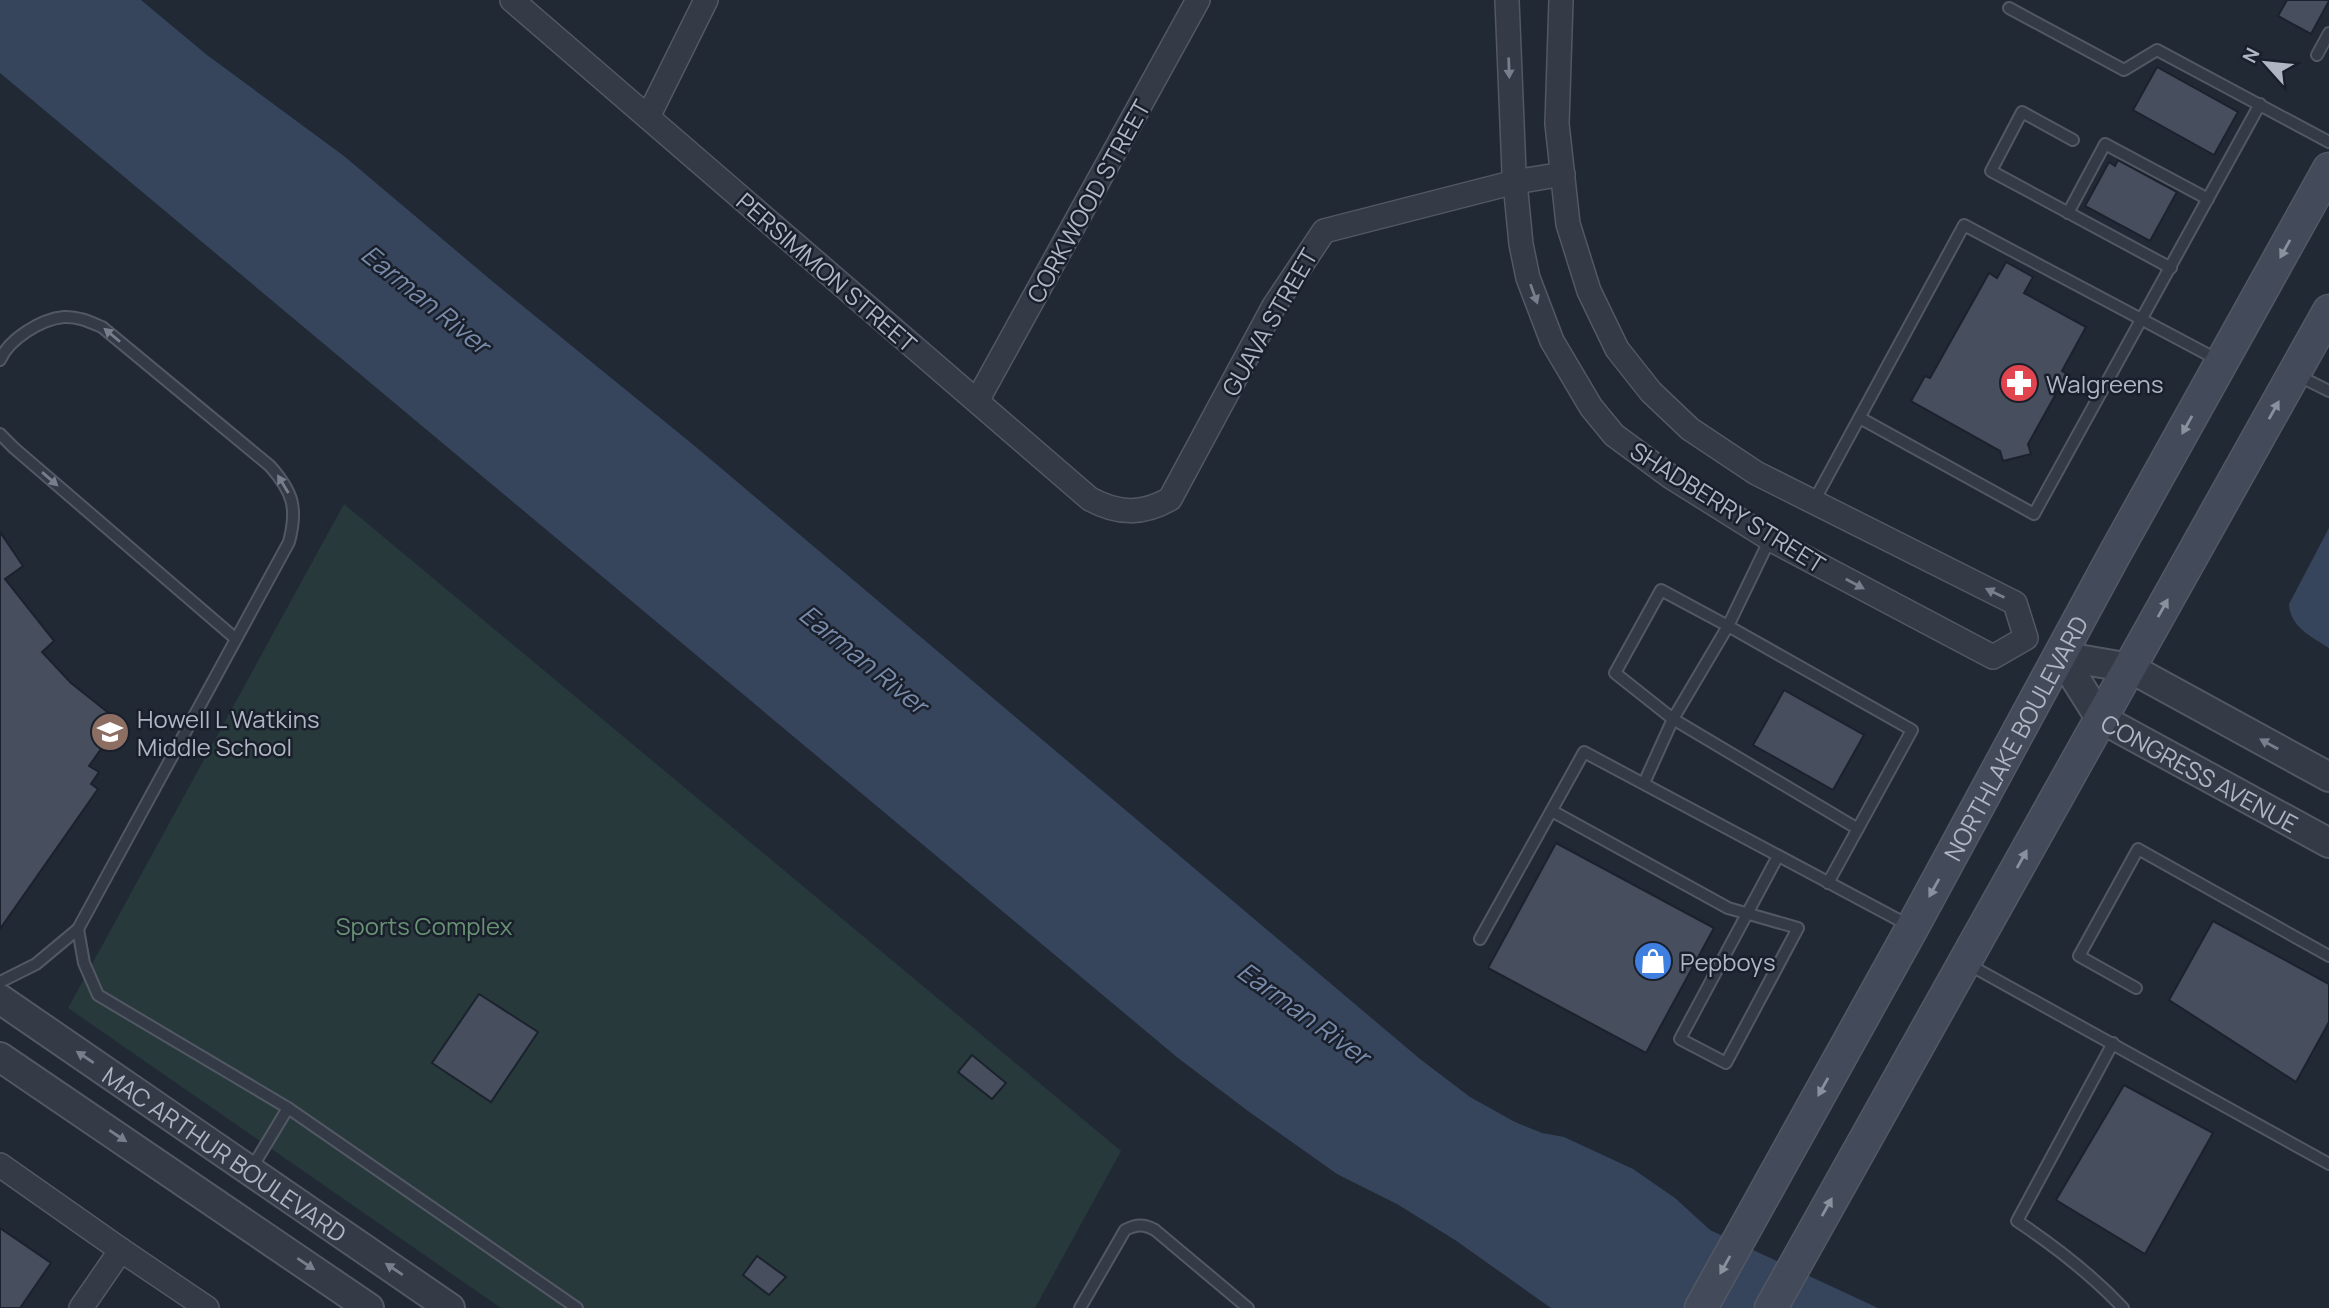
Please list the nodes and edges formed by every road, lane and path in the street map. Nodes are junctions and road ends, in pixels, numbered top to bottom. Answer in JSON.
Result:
{"nodes":[{"id":1,"x":512,"y":0,"type":"edge"},
{"id":2,"x":706,"y":0,"type":"edge"},
{"id":3,"x":1198,"y":0,"type":"edge"},
{"id":4,"x":1507,"y":0,"type":"edge"},
{"id":5,"x":1561,"y":0,"type":"edge"},
{"id":6,"x":2009,"y":8,"type":"dead end"},
{"id":7,"x":2329,"y":33,"type":"edge"},
{"id":8,"x":2317,"y":55,"type":"dead end"},
{"id":9,"x":2260,"y":104,"type":"junction"},
{"id":10,"x":648,"y":117,"type":"junction"},
{"id":11,"x":2073,"y":140,"type":"dead end"},
{"id":12,"x":2329,"y":142,"type":"edge"},
{"id":13,"x":2329,"y":169,"type":"edge"},
{"id":14,"x":1563,"y":174,"type":"junction"},
{"id":15,"x":1515,"y":182,"type":"junction"},
{"id":16,"x":2208,"y":198,"type":"junction"},
{"id":17,"x":2068,"y":212,"type":"junction"},
{"id":18,"x":2171,"y":268,"type":"junction"},
{"id":19,"x":2329,"y":311,"type":"edge"},
{"id":20,"x":2142,"y":320,"type":"junction"},
{"id":21,"x":0,"y":357,"type":"edge"},
{"id":22,"x":2223,"y":362,"type":"junction"},
{"id":23,"x":2294,"y":374,"type":"junction"},
{"id":24,"x":2329,"y":391,"type":"edge"},
{"id":25,"x":977,"y":401,"type":"junction"},
{"id":26,"x":1860,"y":418,"type":"junction"},
{"id":27,"x":0,"y":434,"type":"edge"},
{"id":28,"x":1813,"y":503,"type":"junction"},
{"id":29,"x":1155,"y":507,"type":"joint"},
{"id":30,"x":1770,"y":539,"type":"junction"},
{"id":31,"x":1728,"y":625,"type":"junction"},
{"id":32,"x":2025,"y":638,"type":"junction"},
{"id":33,"x":236,"y":639,"type":"junction"},
{"id":34,"x":2061,"y":656,"type":"junction"},
{"id":35,"x":2130,"y":668,"type":"junction"},
{"id":36,"x":2100,"y":718,"type":"junction"},
{"id":37,"x":1673,"y":719,"type":"junction"},
{"id":38,"x":2329,"y":777,"type":"edge"},
{"id":39,"x":1644,"y":783,"type":"junction"},
{"id":40,"x":1552,"y":811,"type":"junction"},
{"id":41,"x":1858,"y":829,"type":"junction"},
{"id":42,"x":2329,"y":843,"type":"edge"},
{"id":43,"x":1778,"y":856,"type":"junction"},
{"id":44,"x":1828,"y":883,"type":"junction"},
{"id":45,"x":1748,"y":914,"type":"junction"},
{"id":46,"x":1912,"y":928,"type":"junction"},
{"id":47,"x":78,"y":929,"type":"junction"},
{"id":48,"x":1480,"y":939,"type":"dead end"},
{"id":49,"x":2329,"y":956,"type":"edge"},
{"id":50,"x":1964,"y":962,"type":"junction"},
{"id":51,"x":0,"y":982,"type":"edge"},
{"id":52,"x":2136,"y":988,"type":"dead end"},
{"id":53,"x":0,"y":999,"type":"edge"},
{"id":54,"x":2113,"y":1043,"type":"junction"},
{"id":55,"x":0,"y":1057,"type":"edge"},
{"id":56,"x":288,"y":1108,"type":"junction"},
{"id":57,"x":0,"y":1164,"type":"edge"},
{"id":58,"x":2329,"y":1164,"type":"edge"},
{"id":59,"x":250,"y":1171,"type":"junction"},
{"id":60,"x":121,"y":1250,"type":"junction"},
{"id":61,"x":81,"y":1308,"type":"edge"},
{"id":62,"x":207,"y":1308,"type":"edge"},
{"id":63,"x":369,"y":1308,"type":"edge"},
{"id":64,"x":450,"y":1308,"type":"edge"},
{"id":65,"x":577,"y":1308,"type":"edge"},
{"id":66,"x":1080,"y":1308,"type":"edge"},
{"id":67,"x":1248,"y":1308,"type":"edge"},
{"id":68,"x":1701,"y":1308,"type":"edge"},
{"id":69,"x":1771,"y":1308,"type":"edge"},
{"id":70,"x":2123,"y":1308,"type":"edge"}],
"edges":[{"from":1,"to":10,"type":"street","name":"PERSIMMON STREET"},
{"from":2,"to":10,"type":"street"},
{"from":3,"to":25,"type":"street","name":"CORKWOOD STREET"},
{"from":4,"to":15,"type":"street","name":"SHADBERRY STREET","one_way":true},
{"from":5,"to":14,"type":"street","name":"SHADBERRY STREET"},
{"from":6,"to":9,"type":"lane"},
{"from":7,"to":8,"type":"lane"},
{"from":9,"to":12,"type":"lane"},
{"from":9,"to":16,"type":"lane"},
{"from":10,"to":25,"type":"street","name":"PERSIMMON STREET"},
{"from":11,"to":17,"type":"lane"},
{"from":13,"to":22,"type":"main road","name":"NORTHLAKE BOULEVARD","one_way":true},
{"from":14,"to":15,"type":"street","name":"GUAVA STREET"},
{"from":14,"to":28,"type":"street","name":"SHADBERRY STREET"},
{"from":15,"to":29,"type":"street","name":"GUAVA STREET"},
{"from":15,"to":30,"type":"street","name":"SHADBERRY STREET","one_way":true},
{"from":16,"to":17,"type":"lane"},
{"from":16,"to":18,"type":"lane"},
{"from":17,"to":18,"type":"lane"},
{"from":18,"to":20,"type":"lane"},
{"from":19,"to":23,"type":"main road"},
{"from":20,"to":22,"type":"lane"},
{"from":20,"to":26,"type":"lane"},
{"from":20,"to":26,"type":"lane"},
{"from":33,"to":21,"type":"lane","one_way":true},
{"from":22,"to":34,"type":"main road","name":"NORTHLAKE BOULEVARD","one_way":true},
{"from":23,"to":24,"type":"lane"},
{"from":35,"to":23,"type":"main road","one_way":true},
{"from":25,"to":29,"type":"street","name":"PERSIMMON STREET"},
{"from":26,"to":28,"type":"lane"},
{"from":27,"to":33,"type":"lane","one_way":true},
{"from":32,"to":28,"type":"street","name":"SHADBERRY STREET","one_way":true},
{"from":30,"to":31,"type":"lane"},
{"from":30,"to":32,"type":"street","name":"SHADBERRY STREET","one_way":true},
{"from":31,"to":37,"type":"lane"},
{"from":31,"to":37,"type":"lane"},
{"from":31,"to":41,"type":"lane"},
{"from":32,"to":34,"type":"street"},
{"from":33,"to":47,"type":"lane"},
{"from":34,"to":35,"type":"street"},
{"from":34,"to":36,"type":"street","name":"CONGRESS AVENUE"},
{"from":34,"to":46,"type":"main road","name":"NORTHLAKE BOULEVARD","one_way":true},
{"from":35,"to":36,"type":"main road"},
{"from":38,"to":35,"type":"street","one_way":true},
{"from":36,"to":42,"type":"street","name":"CONGRESS AVENUE"},
{"from":50,"to":36,"type":"main road","one_way":true},
{"from":37,"to":39,"type":"lane"},
{"from":37,"to":41,"type":"lane"},
{"from":39,"to":40,"type":"lane"},
{"from":39,"to":43,"type":"lane"},
{"from":40,"to":45,"type":"lane"},
{"from":40,"to":48,"type":"lane"},
{"from":41,"to":44,"type":"lane"},
{"from":43,"to":44,"type":"lane"},
{"from":43,"to":45,"type":"lane"},
{"from":44,"to":46,"type":"lane"},
{"from":45,"to":45,"type":"lane"},
{"from":46,"to":68,"type":"main road","name":"NORTHLAKE BOULEVARD","one_way":true},
{"from":47,"to":51,"type":"lane"},
{"from":47,"to":56,"type":"lane"},
{"from":49,"to":52,"type":"lane"},
{"from":50,"to":54,"type":"lane"},
{"from":69,"to":50,"type":"main road","one_way":true},
{"from":59,"to":53,"type":"street","name":"MAC ARTHUR BOULEVARD","one_way":true},
{"from":54,"to":58,"type":"lane"},
{"from":54,"to":70,"type":"lane"},
{"from":55,"to":63,"type":"street","name":"MAC ARTHUR BOULEVARD","one_way":true},
{"from":56,"to":59,"type":"lane"},
{"from":56,"to":65,"type":"lane"},
{"from":57,"to":60,"type":"street"},
{"from":64,"to":59,"type":"street","name":"MAC ARTHUR BOULEVARD","one_way":true},
{"from":60,"to":61,"type":"street"},
{"from":60,"to":62,"type":"street"},
{"from":66,"to":67,"type":"lane"}]}
